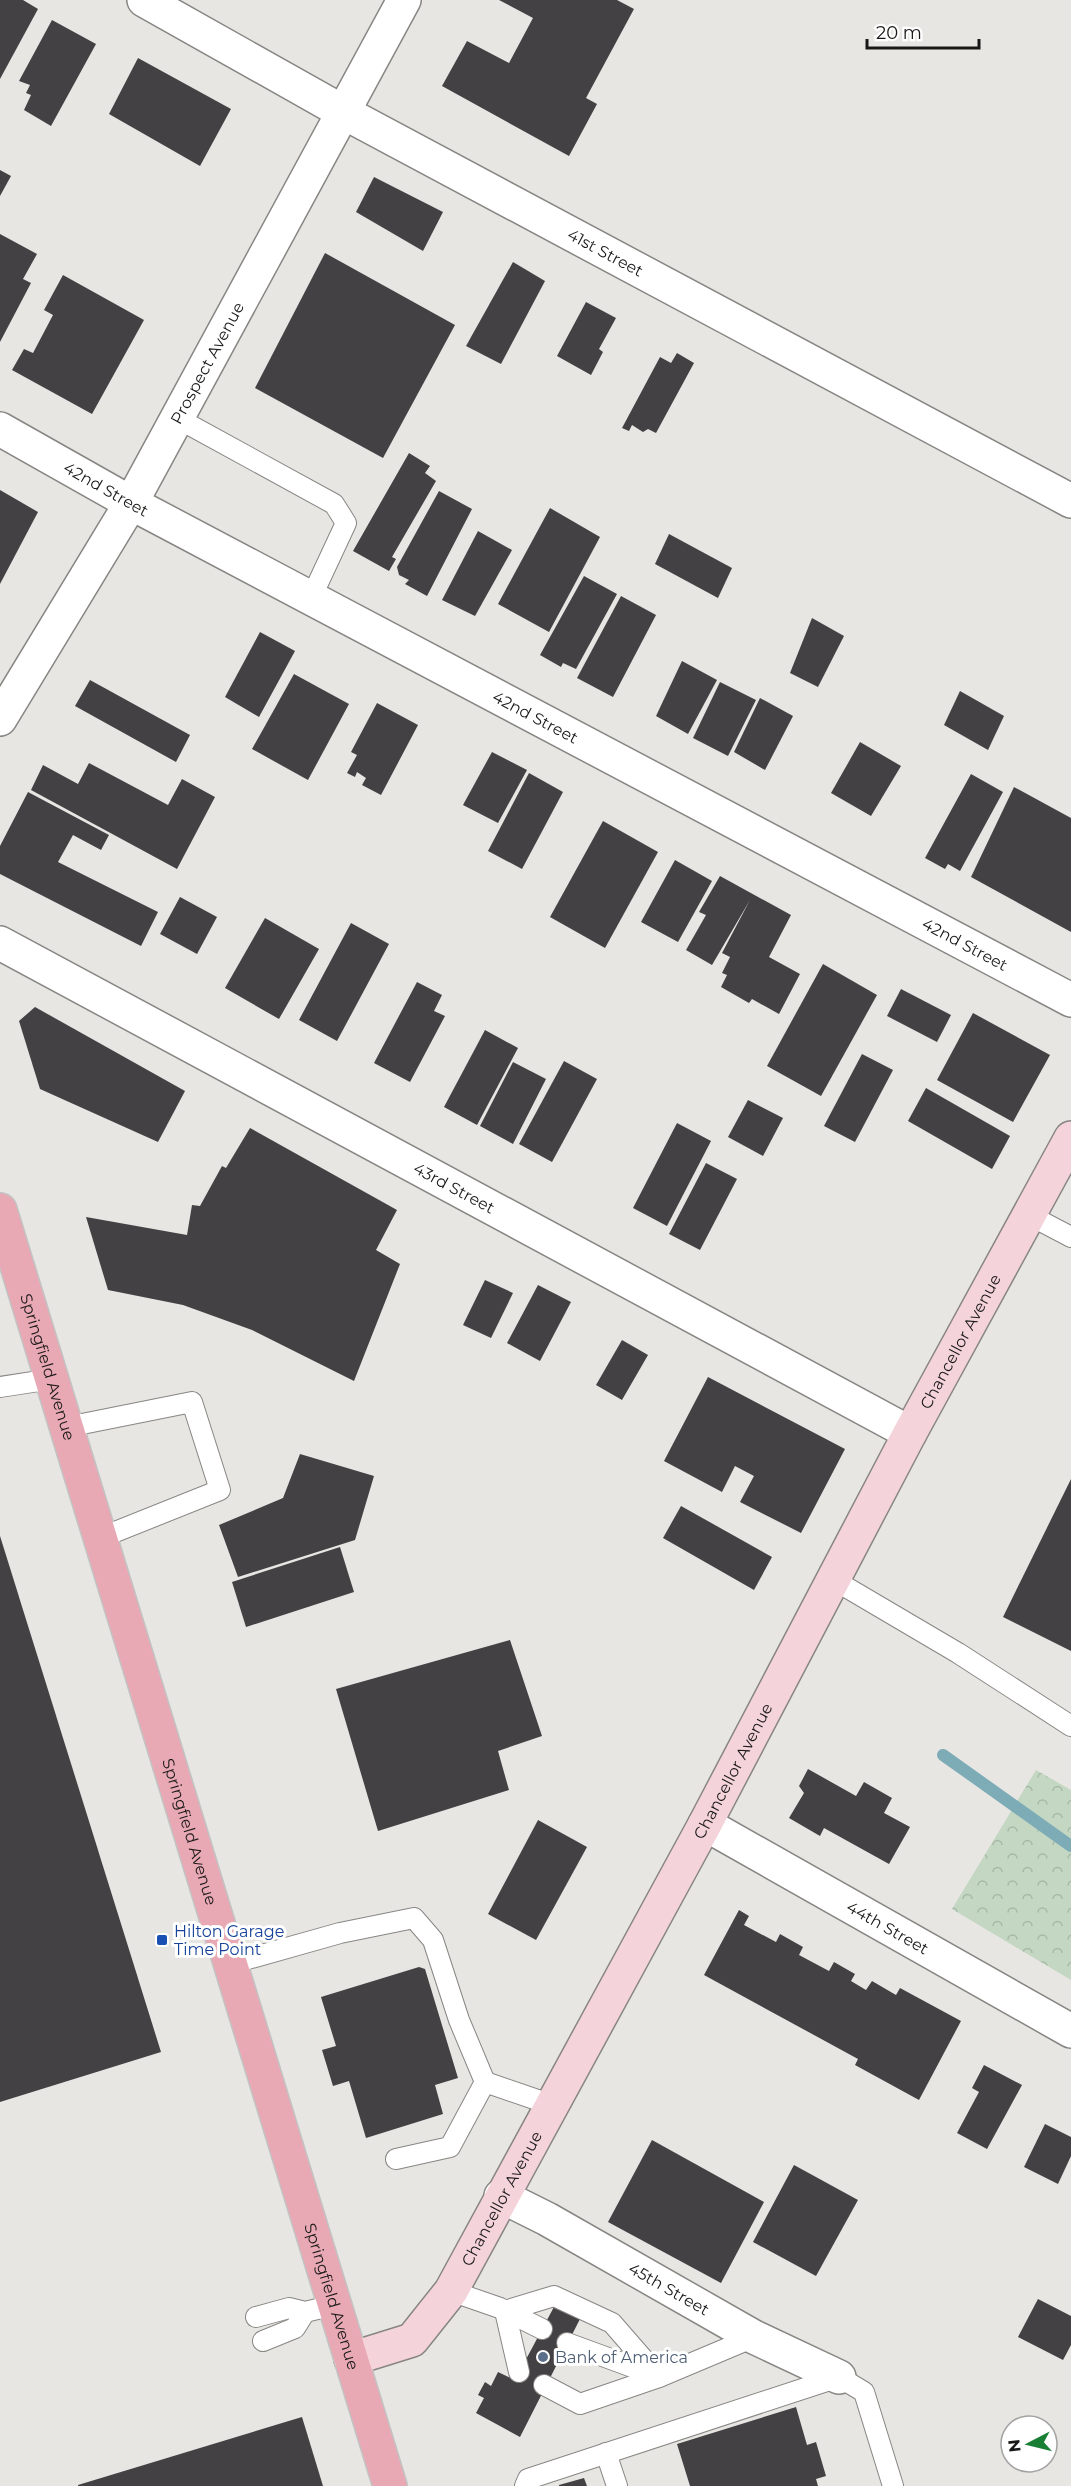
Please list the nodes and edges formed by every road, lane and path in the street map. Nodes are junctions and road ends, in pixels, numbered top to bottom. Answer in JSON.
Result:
{"nodes":[{"id":1,"x":144,"y":0,"type":"edge"},
{"id":2,"x":404,"y":0,"type":"edge"},
{"id":3,"x":343,"y":112,"type":"junction"},
{"id":4,"x":177,"y":418,"type":"junction"},
{"id":5,"x":0,"y":429,"type":"edge"},
{"id":6,"x":1071,"y":501,"type":"edge"},
{"id":7,"x":130,"y":503,"type":"junction"},
{"id":8,"x":311,"y":598,"type":"junction"},
{"id":9,"x":0,"y":719,"type":"edge"},
{"id":10,"x":0,"y":943,"type":"edge"},
{"id":11,"x":1071,"y":1000,"type":"edge"},
{"id":12,"x":1071,"y":1138,"type":"edge"},
{"id":13,"x":0,"y":1210,"type":"edge"},
{"id":14,"x":1029,"y":1215,"type":"junction"},
{"id":15,"x":1071,"y":1237,"type":"edge"},
{"id":16,"x":52,"y":1379,"type":"junction"},
{"id":17,"x":0,"y":1387,"type":"edge"},
{"id":18,"x":66,"y":1427,"type":"junction"},
{"id":19,"x":910,"y":1433,"type":"junction"},
{"id":20,"x":100,"y":1538,"type":"junction"},
{"id":21,"x":834,"y":1580,"type":"junction"},
{"id":22,"x":1071,"y":1726,"type":"edge"},
{"id":23,"x":705,"y":1824,"type":"junction"},
{"id":24,"x":230,"y":1964,"type":"junction"},
{"id":25,"x":1071,"y":2031,"type":"edge"},
{"id":26,"x":485,"y":2082,"type":"junction"},
{"id":27,"x":552,"y":2105,"type":"junction"},
{"id":28,"x":396,"y":2159,"type":"dead end"},
{"id":29,"x":501,"y":2196,"type":"junction"},
{"id":30,"x":451,"y":2291,"type":"junction"},
{"id":31,"x":319,"y":2309,"type":"junction"},
{"id":32,"x":505,"y":2311,"type":"junction"},
{"id":33,"x":256,"y":2317,"type":"dead end"},
{"id":34,"x":542,"y":2329,"type":"dead end"},
{"id":35,"x":754,"y":2337,"type":"junction"},
{"id":36,"x":263,"y":2340,"type":"dead end"},
{"id":37,"x":567,"y":2343,"type":"dead end"},
{"id":38,"x":351,"y":2359,"type":"junction"},
{"id":39,"x":519,"y":2372,"type":"dead end"},
{"id":40,"x":659,"y":2377,"type":"junction"},
{"id":41,"x":839,"y":2378,"type":"junction"},
{"id":42,"x":544,"y":2385,"type":"dead end"},
{"id":43,"x":606,"y":2453,"type":"junction"},
{"id":44,"x":390,"y":2486,"type":"edge"},
{"id":45,"x":525,"y":2486,"type":"edge"},
{"id":46,"x":616,"y":2486,"type":"edge"},
{"id":47,"x":893,"y":2486,"type":"edge"}],
"edges":[{"from":1,"to":3,"type":"street","name":"41st Street"},
{"from":2,"to":3,"type":"street","name":"Prospect Avenue"},
{"from":3,"to":4,"type":"street","name":"Prospect Avenue"},
{"from":3,"to":6,"type":"street","name":"41st Street"},
{"from":4,"to":7,"type":"street","name":"Prospect Avenue"},
{"from":4,"to":8,"type":"lane"},
{"from":5,"to":7,"type":"street","name":"42nd Street"},
{"from":7,"to":8,"type":"street","name":"42nd Street"},
{"from":7,"to":9,"type":"street","name":"Prospect Avenue"},
{"from":8,"to":11,"type":"street","name":"42nd Street"},
{"from":10,"to":19,"type":"street","name":"43rd Street"},
{"from":12,"to":14,"type":"main road","name":"Chancellor Avenue"},
{"from":13,"to":16,"type":"main road","name":"Springfield Avenue"},
{"from":14,"to":15,"type":"lane"},
{"from":14,"to":19,"type":"main road","name":"Chancellor Avenue"},
{"from":16,"to":17,"type":"lane"},
{"from":16,"to":18,"type":"main road","name":"Springfield Avenue"},
{"from":18,"to":20,"type":"main road","name":"Springfield Avenue"},
{"from":18,"to":20,"type":"lane"},
{"from":19,"to":21,"type":"main road","name":"Chancellor Avenue"},
{"from":20,"to":24,"type":"main road","name":"Springfield Avenue"},
{"from":21,"to":22,"type":"lane"},
{"from":21,"to":23,"type":"main road","name":"Chancellor Avenue"},
{"from":23,"to":25,"type":"street","name":"44th Street"},
{"from":23,"to":27,"type":"main road","name":"Chancellor Avenue"},
{"from":24,"to":26,"type":"lane"},
{"from":24,"to":31,"type":"main road","name":"Springfield Avenue"},
{"from":26,"to":27,"type":"lane"},
{"from":26,"to":28,"type":"lane"},
{"from":27,"to":29,"type":"main road","name":"Chancellor Avenue"},
{"from":29,"to":30,"type":"main road","name":"Chancellor Avenue"},
{"from":29,"to":35,"type":"street","name":"45th Street"},
{"from":30,"to":32,"type":"lane"},
{"from":30,"to":38,"type":"main road","name":"Chancellor Avenue"},
{"from":31,"to":33,"type":"lane"},
{"from":31,"to":36,"type":"lane"},
{"from":31,"to":38,"type":"main road","name":"Springfield Avenue"},
{"from":32,"to":34,"type":"lane"},
{"from":32,"to":39,"type":"lane"},
{"from":32,"to":40,"type":"lane"},
{"from":35,"to":40,"type":"lane"},
{"from":35,"to":41,"type":"street","name":"45th Street"},
{"from":37,"to":40,"type":"lane"},
{"from":38,"to":44,"type":"main road","name":"Springfield Avenue"},
{"from":40,"to":42,"type":"lane"},
{"from":41,"to":43,"type":"lane"},
{"from":41,"to":47,"type":"lane"},
{"from":43,"to":45,"type":"lane"},
{"from":43,"to":46,"type":"lane"}]}
